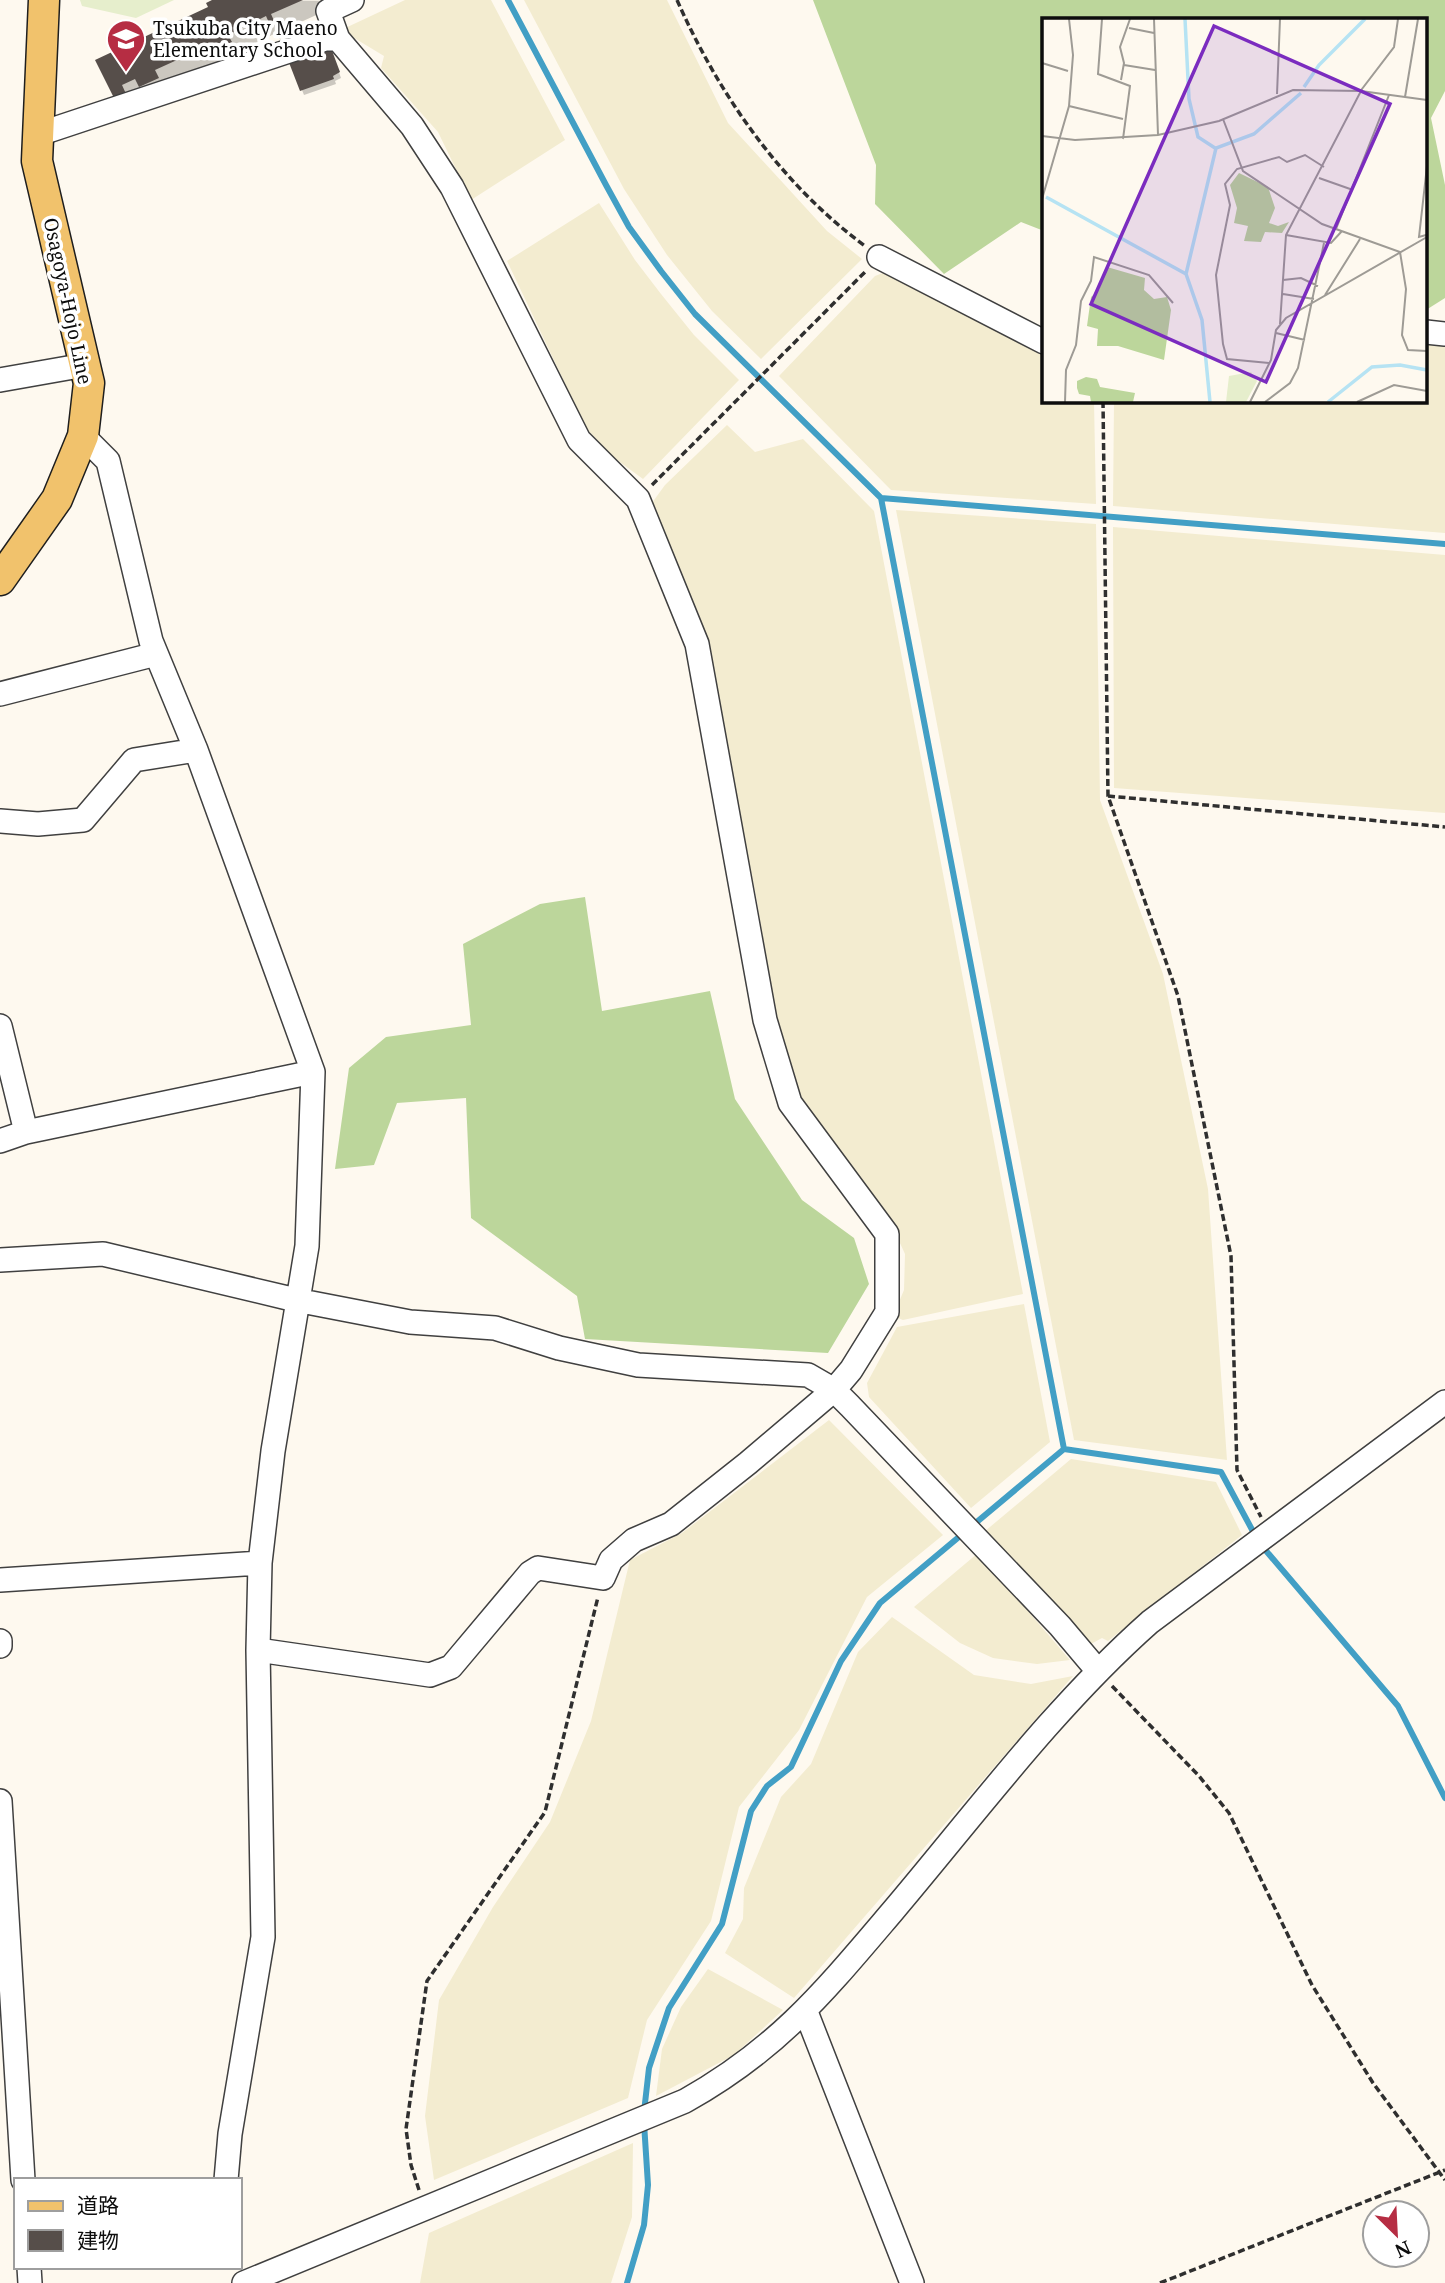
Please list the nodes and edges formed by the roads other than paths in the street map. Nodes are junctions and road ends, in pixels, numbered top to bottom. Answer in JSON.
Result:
{"nodes":[{"id":1,"x":44,"y":0,"type":"edge"},
{"id":2,"x":352,"y":0,"type":"edge"},
{"id":3,"x":338,"y":39,"type":"junction"},
{"id":4,"x":36,"y":135,"type":"junction"},
{"id":5,"x":879,"y":257,"type":"road end"},
{"id":6,"x":1042,"y":341,"type":"edge"},
{"id":7,"x":85,"y":365,"type":"junction"},
{"id":8,"x":0,"y":380,"type":"edge"},
{"id":9,"x":83,"y":436,"type":"junction"},
{"id":10,"x":0,"y":580,"type":"edge"},
{"id":11,"x":156,"y":654,"type":"junction"},
{"id":12,"x":0,"y":694,"type":"edge"},
{"id":13,"x":196,"y":750,"type":"junction"},
{"id":14,"x":0,"y":821,"type":"edge"},
{"id":15,"x":0,"y":1027,"type":"edge"},
{"id":16,"x":313,"y":1072,"type":"junction"},
{"id":17,"x":26,"y":1132,"type":"junction"},
{"id":18,"x":0,"y":1141,"type":"edge"},
{"id":19,"x":0,"y":1260,"type":"edge"},
{"id":20,"x":296,"y":1300,"type":"junction"},
{"id":21,"x":834,"y":1390,"type":"junction"},
{"id":22,"x":1445,"y":1402,"type":"edge"},
{"id":23,"x":260,"y":1563,"type":"junction"},
{"id":24,"x":0,"y":1580,"type":"edge"},
{"id":25,"x":258,"y":1650,"type":"junction"},
{"id":26,"x":1098,"y":1671,"type":"junction"},
{"id":27,"x":0,"y":1801,"type":"edge"},
{"id":28,"x":806,"y":2012,"type":"junction"},
{"id":29,"x":23,"y":2178,"type":"edge"},
{"id":30,"x":226,"y":2178,"type":"edge"},
{"id":31,"x":244,"y":2283,"type":"edge"},
{"id":32,"x":912,"y":2283,"type":"edge"}],
"edges":[{"from":1,"to":4,"type":"main road","name":"Osagoya-Hojo Line"},
{"from":2,"to":3,"type":"street"},
{"from":3,"to":4,"type":"street"},
{"from":3,"to":21,"type":"street"},
{"from":4,"to":7,"type":"main road","name":"Osagoya-Hojo Line"},
{"from":5,"to":6,"type":"street"},
{"from":7,"to":8,"type":"street"},
{"from":7,"to":9,"type":"main road","name":"Osagoya-Hojo Line"},
{"from":9,"to":10,"type":"main road","name":"Osagoya-Hojo Line"},
{"from":9,"to":11,"type":"street"},
{"from":11,"to":12,"type":"street"},
{"from":11,"to":13,"type":"street"},
{"from":13,"to":14,"type":"street"},
{"from":13,"to":16,"type":"street"},
{"from":15,"to":17,"type":"street"},
{"from":16,"to":17,"type":"street"},
{"from":16,"to":20,"type":"street"},
{"from":17,"to":18,"type":"street"},
{"from":19,"to":20,"type":"street"},
{"from":20,"to":21,"type":"street"},
{"from":20,"to":23,"type":"street"},
{"from":21,"to":25,"type":"street"},
{"from":21,"to":26,"type":"street"},
{"from":22,"to":26,"type":"street"},
{"from":23,"to":24,"type":"street"},
{"from":23,"to":25,"type":"street"},
{"from":25,"to":30,"type":"street"},
{"from":26,"to":28,"type":"street"},
{"from":27,"to":29,"type":"street"},
{"from":28,"to":31,"type":"street"},
{"from":28,"to":32,"type":"street"}]}
